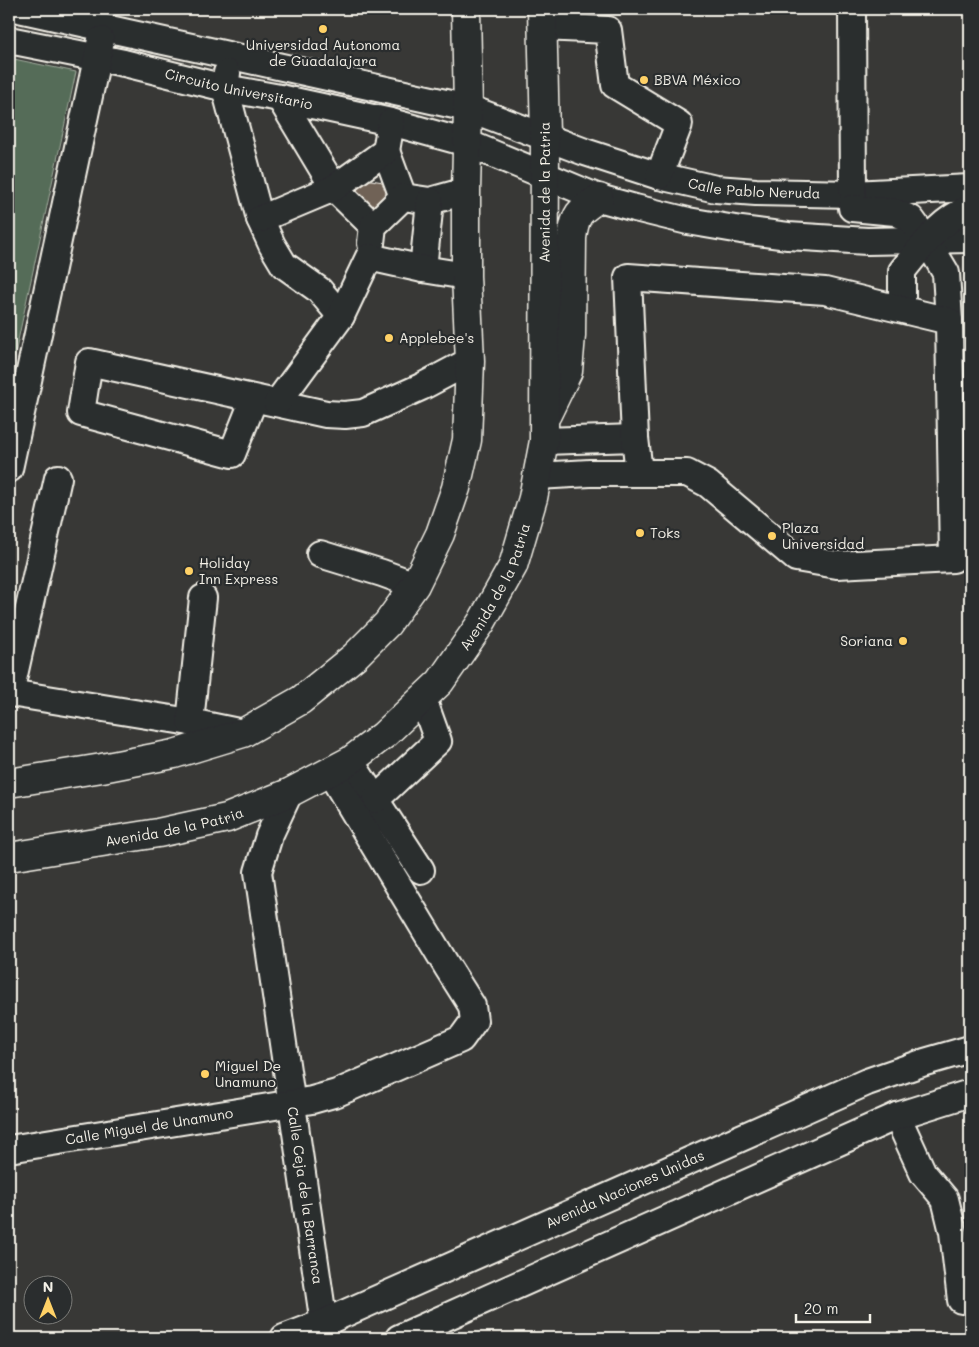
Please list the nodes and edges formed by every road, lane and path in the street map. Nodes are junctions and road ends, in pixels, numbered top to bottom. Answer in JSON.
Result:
{"nodes":[{"id":1,"x":19,"y":9,"type":"edge"},
{"id":2,"x":466,"y":9,"type":"edge"},
{"id":3,"x":852,"y":9,"type":"edge"},
{"id":4,"x":542,"y":18,"type":"edge"},
{"id":5,"x":104,"y":28,"type":"junction"},
{"id":6,"x":9,"y":40,"type":"edge"},
{"id":7,"x":229,"y":55,"type":"junction"},
{"id":8,"x":97,"y":58,"type":"junction"},
{"id":9,"x":225,"y":88,"type":"junction"},
{"id":10,"x":280,"y":98,"type":"junction"},
{"id":11,"x":468,"y":108,"type":"junction"},
{"id":12,"x":391,"y":122,"type":"junction"},
{"id":13,"x":545,"y":136,"type":"junction"},
{"id":14,"x":467,"y":143,"type":"junction"},
{"id":15,"x":386,"y":151,"type":"junction"},
{"id":16,"x":545,"y":176,"type":"junction"},
{"id":17,"x":659,"y":176,"type":"junction"},
{"id":18,"x":334,"y":188,"type":"junction"},
{"id":19,"x":970,"y":188,"type":"edge"},
{"id":20,"x":466,"y":191,"type":"junction"},
{"id":21,"x":756,"y":192,"type":"junction"},
{"id":22,"x":853,"y":194,"type":"junction"},
{"id":23,"x":402,"y":196,"type":"junction"},
{"id":24,"x":599,"y":198,"type":"junction"},
{"id":25,"x":430,"y":201,"type":"junction"},
{"id":26,"x":970,"y":208,"type":"edge"},
{"id":27,"x":260,"y":218,"type":"junction"},
{"id":28,"x":373,"y":226,"type":"junction"},
{"id":29,"x":970,"y":239,"type":"edge"},
{"id":30,"x":927,"y":241,"type":"junction"},
{"id":31,"x":369,"y":257,"type":"junction"},
{"id":32,"x":423,"y":269,"type":"junction"},
{"id":33,"x":466,"y":276,"type":"junction"},
{"id":34,"x":902,"y":309,"type":"junction"},
{"id":35,"x":341,"y":316,"type":"junction"},
{"id":36,"x":949,"y":321,"type":"junction"},
{"id":37,"x":470,"y":362,"type":"junction"},
{"id":38,"x":266,"y":401,"type":"junction"},
{"id":39,"x":544,"y":431,"type":"junction"},
{"id":40,"x":635,"y":438,"type":"junction"},
{"id":41,"x":9,"y":469,"type":"edge"},
{"id":42,"x":639,"y":472,"type":"junction"},
{"id":43,"x":537,"y":476,"type":"junction"},
{"id":44,"x":58,"y":478,"type":"dead end"},
{"id":45,"x":320,"y":554,"type":"dead end"},
{"id":46,"x":415,"y":585,"type":"junction"},
{"id":47,"x":203,"y":598,"type":"dead end"},
{"id":48,"x":9,"y":696,"type":"edge"},
{"id":49,"x":423,"y":699,"type":"junction"},
{"id":50,"x":190,"y":722,"type":"junction"},
{"id":51,"x":243,"y":733,"type":"junction"},
{"id":52,"x":340,"y":766,"type":"junction"},
{"id":53,"x":9,"y":783,"type":"edge"},
{"id":54,"x":289,"y":793,"type":"junction"},
{"id":55,"x":375,"y":800,"type":"junction"},
{"id":56,"x":9,"y":857,"type":"edge"},
{"id":57,"x":421,"y":870,"type":"dead end"},
{"id":58,"x":970,"y":1049,"type":"edge"},
{"id":59,"x":970,"y":1093,"type":"edge"},
{"id":60,"x":291,"y":1102,"type":"junction"},
{"id":61,"x":897,"y":1116,"type":"junction"},
{"id":62,"x":9,"y":1149,"type":"edge"},
{"id":63,"x":961,"y":1300,"type":"dead end"},
{"id":64,"x":324,"y":1331,"type":"edge"},
{"id":65,"x":284,"y":1338,"type":"edge"},
{"id":66,"x":399,"y":1338,"type":"edge"}],
"edges":[{"from":1,"to":5,"type":"street"},
{"from":2,"to":11,"type":"main road"},
{"from":3,"to":22,"type":"street"},
{"from":4,"to":13,"type":"main road","name":"Avenida de la Patria"},
{"from":4,"to":17,"type":"street"},
{"from":5,"to":7,"type":"street"},
{"from":5,"to":8,"type":"street"},
{"from":6,"to":8,"type":"street","name":"Circuito Universitario"},
{"from":7,"to":9,"type":"street"},
{"from":7,"to":11,"type":"street"},
{"from":8,"to":9,"type":"street","name":"Circuito Universitario"},
{"from":8,"to":41,"type":"street"},
{"from":9,"to":10,"type":"street","name":"Circuito Universitario"},
{"from":9,"to":27,"type":"street"},
{"from":10,"to":12,"type":"street","name":"Circuito Universitario"},
{"from":10,"to":18,"type":"street"},
{"from":11,"to":13,"type":"street","name":"Calle Pablo Neruda"},
{"from":11,"to":14,"type":"main road"},
{"from":12,"to":14,"type":"street","name":"Circuito Universitario"},
{"from":12,"to":15,"type":"street"},
{"from":13,"to":16,"type":"main road","name":"Avenida de la Patria"},
{"from":13,"to":17,"type":"street","name":"Calle Pablo Neruda"},
{"from":14,"to":16,"type":"street","name":"Circuito Universitario"},
{"from":14,"to":20,"type":"main road"},
{"from":15,"to":18,"type":"street"},
{"from":15,"to":23,"type":"street"},
{"from":16,"to":24,"type":"street"},
{"from":16,"to":39,"type":"main road","name":"Avenida de la Patria"},
{"from":17,"to":21,"type":"street","name":"Calle Pablo Neruda"},
{"from":18,"to":27,"type":"street"},
{"from":18,"to":28,"type":"street"},
{"from":19,"to":22,"type":"street","name":"Calle Pablo Neruda"},
{"from":20,"to":25,"type":"street"},
{"from":20,"to":33,"type":"main road"},
{"from":21,"to":22,"type":"street","name":"Calle Pablo Neruda"},
{"from":21,"to":30,"type":"street"},
{"from":23,"to":25,"type":"street"},
{"from":23,"to":28,"type":"street"},
{"from":24,"to":30,"type":"street"},
{"from":24,"to":39,"type":"main road"},
{"from":25,"to":32,"type":"street"},
{"from":26,"to":30,"type":"street"},
{"from":27,"to":35,"type":"street"},
{"from":28,"to":31,"type":"street"},
{"from":29,"to":30,"type":"street"},
{"from":30,"to":34,"type":"street"},
{"from":30,"to":36,"type":"street"},
{"from":31,"to":32,"type":"street"},
{"from":31,"to":35,"type":"street"},
{"from":32,"to":33,"type":"street"},
{"from":33,"to":37,"type":"main road"},
{"from":34,"to":36,"type":"street"},
{"from":34,"to":40,"type":"street"},
{"from":35,"to":38,"type":"street"},
{"from":36,"to":42,"type":"street"},
{"from":37,"to":38,"type":"street"},
{"from":37,"to":46,"type":"main road"},
{"from":38,"to":38,"type":"street"},
{"from":39,"to":40,"type":"street"},
{"from":39,"to":43,"type":"main road","name":"Avenida de la Patria"},
{"from":40,"to":42,"type":"street"},
{"from":42,"to":43,"type":"street"},
{"from":43,"to":49,"type":"main road","name":"Avenida de la Patria"},
{"from":44,"to":48,"type":"street"},
{"from":45,"to":46,"type":"street"},
{"from":46,"to":51,"type":"main road"},
{"from":47,"to":50,"type":"street"},
{"from":48,"to":50,"type":"street"},
{"from":49,"to":52,"type":"main road","name":"Avenida de la Patria"},
{"from":49,"to":55,"type":"street"},
{"from":50,"to":51,"type":"street"},
{"from":51,"to":53,"type":"main road"},
{"from":52,"to":54,"type":"main road","name":"Avenida de la Patria"},
{"from":52,"to":55,"type":"street"},
{"from":52,"to":60,"type":"street","name":"Calle Miguel de Unamuno"},
{"from":54,"to":56,"type":"main road","name":"Avenida de la Patria"},
{"from":54,"to":60,"type":"street","name":"Calle Ceja de la Barranca"},
{"from":55,"to":57,"type":"street"},
{"from":58,"to":64,"type":"street","name":"Avenida Naciones Unidas"},
{"from":59,"to":61,"type":"street"},
{"from":60,"to":62,"type":"street","name":"Calle Miguel de Unamuno"},
{"from":60,"to":64,"type":"street","name":"Calle Ceja de la Barranca"},
{"from":61,"to":63,"type":"street"},
{"from":61,"to":66,"type":"street"},
{"from":64,"to":65,"type":"street","name":"Avenida Naciones Unidas"}]}
